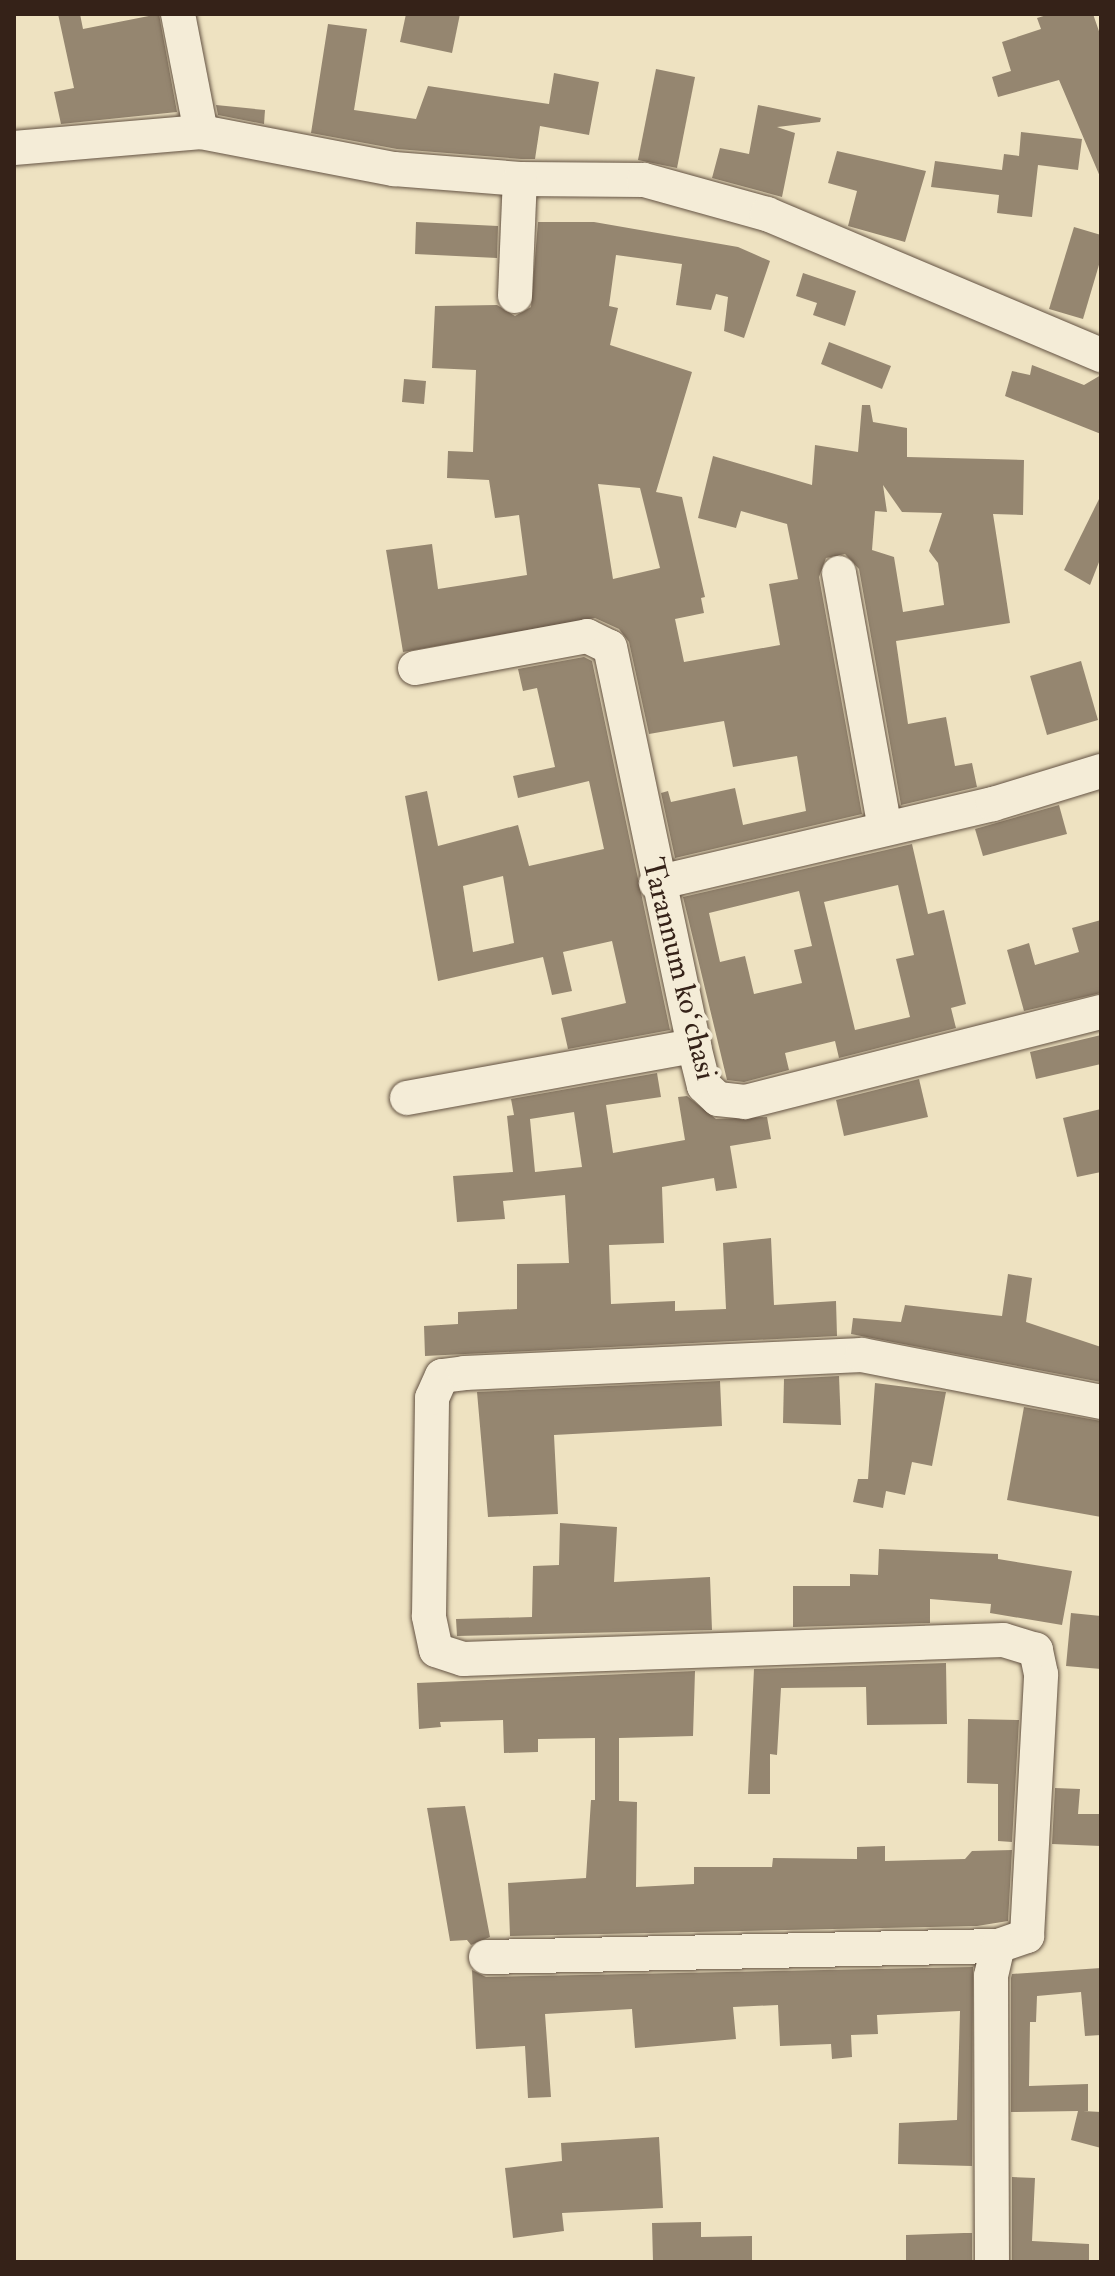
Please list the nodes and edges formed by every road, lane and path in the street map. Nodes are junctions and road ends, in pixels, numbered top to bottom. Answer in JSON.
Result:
{"nodes":[{"id":1,"x":178,"y":14,"type":"edge"},
{"id":2,"x":201,"y":132,"type":"junction"},
{"id":3,"x":14,"y":148,"type":"edge"},
{"id":4,"x":520,"y":179,"type":"junction"},
{"id":5,"x":515,"y":296,"type":"dead end"},
{"id":6,"x":1101,"y":355,"type":"edge"},
{"id":7,"x":839,"y":573,"type":"dead end"},
{"id":8,"x":415,"y":668,"type":"dead end"},
{"id":9,"x":1101,"y":771,"type":"edge"},
{"id":10,"x":885,"y":828,"type":"junction"},
{"id":11,"x":656,"y":883,"type":"junction"},
{"id":12,"x":1101,"y":1012,"type":"edge"},
{"id":13,"x":694,"y":1046,"type":"junction"},
{"id":14,"x":407,"y":1098,"type":"dead end"},
{"id":15,"x":1101,"y":1402,"type":"edge"},
{"id":16,"x":998,"y":1946,"type":"junction"},
{"id":17,"x":486,"y":1957,"type":"dead end"},
{"id":18,"x":992,"y":2262,"type":"edge"}],
"edges":[{"from":1,"to":2,"type":"street"},
{"from":2,"to":3,"type":"street"},
{"from":2,"to":4,"type":"street"},
{"from":4,"to":5,"type":"street"},
{"from":4,"to":6,"type":"street"},
{"from":7,"to":10,"type":"street"},
{"from":8,"to":11,"type":"street","name":"Tarannum koʻchasi"},
{"from":9,"to":10,"type":"street"},
{"from":10,"to":11,"type":"street"},
{"from":11,"to":13,"type":"street","name":"Tarannum koʻchasi"},
{"from":12,"to":13,"type":"street","name":"Tarannum koʻchasi"},
{"from":13,"to":14,"type":"street"},
{"from":15,"to":16,"type":"street"},
{"from":16,"to":17,"type":"street"},
{"from":16,"to":18,"type":"street"}]}
